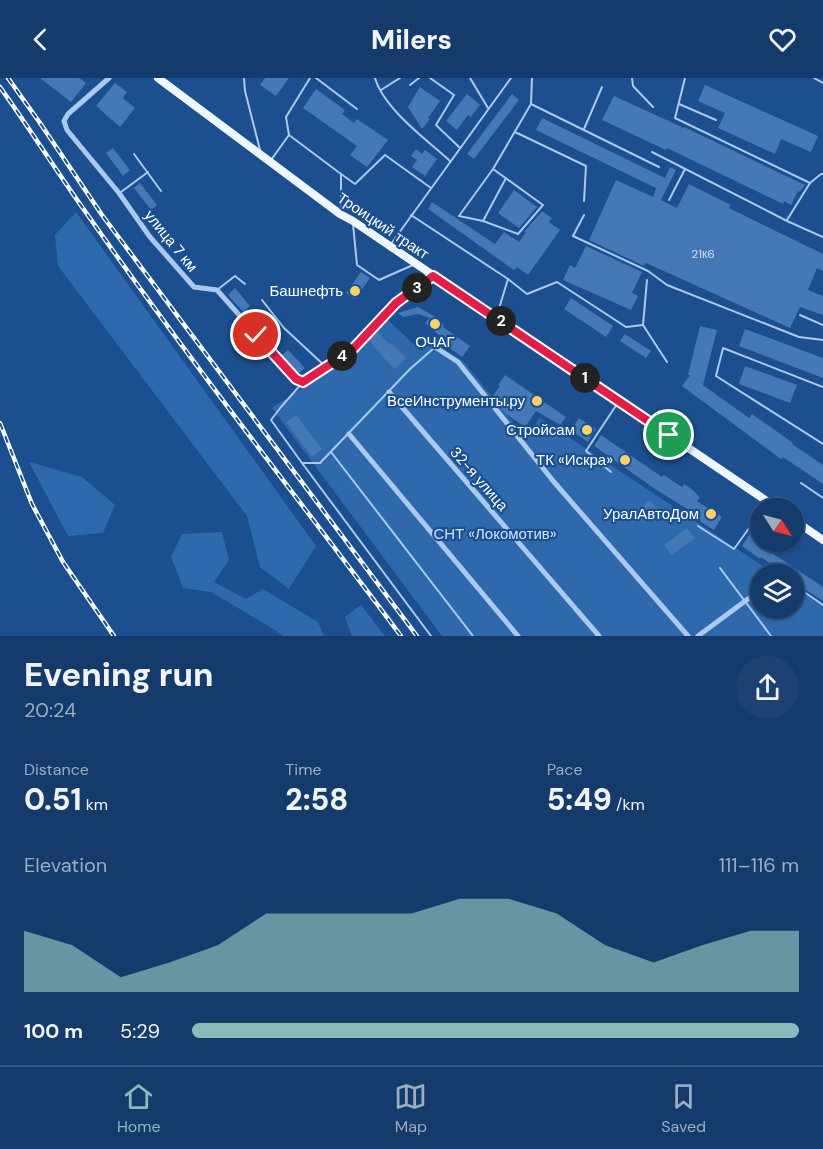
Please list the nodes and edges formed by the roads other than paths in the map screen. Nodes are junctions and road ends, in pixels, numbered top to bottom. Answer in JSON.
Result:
{"nodes":[{"id":1,"x":109,"y":78,"type":"edge"},
{"id":2,"x":158,"y":78,"type":"edge"},
{"id":3,"x":244,"y":78,"type":"edge"},
{"id":4,"x":310,"y":78,"type":"edge"},
{"id":5,"x":316,"y":78,"type":"edge"},
{"id":6,"x":375,"y":78,"type":"edge"},
{"id":7,"x":400,"y":78,"type":"edge"},
{"id":8,"x":418,"y":78,"type":"edge"},
{"id":9,"x":430,"y":78,"type":"edge"},
{"id":10,"x":470,"y":78,"type":"edge"},
{"id":11,"x":511,"y":78,"type":"edge"},
{"id":12,"x":532,"y":78,"type":"edge"},
{"id":13,"x":632,"y":78,"type":"edge"},
{"id":14,"x":686,"y":78,"type":"edge"},
{"id":15,"x":814,"y":78,"type":"edge"},
{"id":16,"x":823,"y":83,"type":"edge"},
{"id":17,"x":410,"y":85,"type":"dead end"},
{"id":18,"x":602,"y":87,"type":"dead end"},
{"id":19,"x":381,"y":90,"type":"junction"},
{"id":20,"x":531,"y":104,"type":"junction"},
{"id":21,"x":679,"y":104,"type":"junction"},
{"id":22,"x":653,"y":107,"type":"dead end"},
{"id":23,"x":488,"y":108,"type":"junction"},
{"id":24,"x":357,"y":109,"type":"dead end"},
{"id":25,"x":716,"y":120,"type":"dead end"},
{"id":26,"x":584,"y":130,"type":"junction"},
{"id":27,"x":515,"y":132,"type":"junction"},
{"id":28,"x":289,"y":135,"type":"junction"},
{"id":29,"x":460,"y":148,"type":"junction"},
{"id":30,"x":652,"y":152,"type":"dead end"},
{"id":31,"x":134,"y":154,"type":"dead end"},
{"id":32,"x":261,"y":156,"type":"junction"},
{"id":33,"x":450,"y":161,"type":"junction"},
{"id":34,"x":269,"y":162,"type":"junction"},
{"id":35,"x":660,"y":167,"type":"dead end"},
{"id":36,"x":685,"y":169,"type":"junction"},
{"id":37,"x":493,"y":170,"type":"junction"},
{"id":38,"x":148,"y":172,"type":"junction"},
{"id":39,"x":341,"y":174,"type":"junction"},
{"id":40,"x":823,"y":174,"type":"edge"},
{"id":41,"x":506,"y":178,"type":"junction"},
{"id":42,"x":810,"y":183,"type":"junction"},
{"id":43,"x":431,"y":188,"type":"junction"},
{"id":44,"x":161,"y":191,"type":"dead end"},
{"id":45,"x":119,"y":193,"type":"junction"},
{"id":46,"x":669,"y":200,"type":"dead end"},
{"id":47,"x":584,"y":201,"type":"dead end"},
{"id":48,"x":340,"y":214,"type":"junction"},
{"id":49,"x":411,"y":215,"type":"junction"},
{"id":50,"x":584,"y":215,"type":"dead end"},
{"id":51,"x":352,"y":221,"type":"junction"},
{"id":52,"x":483,"y":221,"type":"junction"},
{"id":53,"x":787,"y":221,"type":"junction"},
{"id":54,"x":823,"y":237,"type":"edge"},
{"id":55,"x":390,"y":246,"type":"junction"},
{"id":56,"x":416,"y":264,"type":"junction"},
{"id":57,"x":433,"y":276,"type":"junction"},
{"id":58,"x":508,"y":279,"type":"junction"},
{"id":59,"x":647,"y":280,"type":"dead end"},
{"id":60,"x":245,"y":284,"type":"dead end"},
{"id":61,"x":217,"y":290,"type":"junction"},
{"id":62,"x":262,"y":300,"type":"dead end"},
{"id":63,"x":800,"y":315,"type":"dead end"},
{"id":64,"x":496,"y":318,"type":"junction"},
{"id":65,"x":643,"y":325,"type":"junction"},
{"id":66,"x":823,"y":325,"type":"edge"},
{"id":67,"x":823,"y":340,"type":"edge"},
{"id":68,"x":435,"y":347,"type":"joint"},
{"id":69,"x":667,"y":362,"type":"dead end"},
{"id":70,"x":326,"y":368,"type":"junction"},
{"id":71,"x":303,"y":382,"type":"junction"},
{"id":72,"x":823,"y":387,"type":"edge"},
{"id":73,"x":389,"y":392,"type":"junction"},
{"id":74,"x":619,"y":401,"type":"junction"},
{"id":75,"x":349,"y":434,"type":"junction"},
{"id":76,"x":823,"y":444,"type":"edge"},
{"id":77,"x":331,"y":452,"type":"junction"},
{"id":78,"x":302,"y":463,"type":"junction"},
{"id":79,"x":610,"y":472,"type":"dead end"},
{"id":80,"x":801,"y":483,"type":"dead end"},
{"id":81,"x":755,"y":498,"type":"edge"},
{"id":82,"x":823,"y":498,"type":"edge"},
{"id":83,"x":698,"y":526,"type":"dead end"},
{"id":84,"x":750,"y":527,"type":"edge"},
{"id":85,"x":804,"y":527,"type":"edge"},
{"id":86,"x":823,"y":540,"type":"edge"},
{"id":87,"x":720,"y":568,"type":"dead end"},
{"id":88,"x":804,"y":592,"type":"edge"},
{"id":89,"x":750,"y":598,"type":"edge"},
{"id":90,"x":746,"y":601,"type":"junction"},
{"id":91,"x":823,"y":605,"type":"edge"},
{"id":92,"x":431,"y":636,"type":"edge"},
{"id":93,"x":473,"y":636,"type":"edge"},
{"id":94,"x":518,"y":636,"type":"edge"},
{"id":95,"x":599,"y":636,"type":"edge"},
{"id":96,"x":688,"y":636,"type":"edge"},
{"id":97,"x":698,"y":636,"type":"edge"},
{"id":98,"x":771,"y":636,"type":"edge"}],
"edges":[{"from":1,"to":45,"type":"street","name":"улица 7 км"},
{"from":2,"to":32,"type":"main road","name":"Троицкий тракт"},
{"from":3,"to":32,"type":"lane"},
{"from":4,"to":28,"type":"lane"},
{"from":5,"to":24,"type":"lane"},
{"from":6,"to":19,"type":"lane"},
{"from":7,"to":19,"type":"lane"},
{"from":8,"to":17,"type":"lane"},
{"from":9,"to":29,"type":"lane"},
{"from":10,"to":23,"type":"lane"},
{"from":11,"to":23,"type":"lane"},
{"from":12,"to":20,"type":"lane"},
{"from":13,"to":22,"type":"lane"},
{"from":14,"to":21,"type":"lane"},
{"from":15,"to":16,"type":"lane"},
{"from":18,"to":26,"type":"lane"},
{"from":19,"to":33,"type":"lane"},
{"from":20,"to":26,"type":"lane"},
{"from":20,"to":27,"type":"lane"},
{"from":21,"to":25,"type":"lane"},
{"from":21,"to":42,"type":"lane"},
{"from":23,"to":29,"type":"lane"},
{"from":26,"to":35,"type":"lane"},
{"from":27,"to":37,"type":"lane"},
{"from":27,"to":47,"type":"lane"},
{"from":28,"to":34,"type":"lane"},
{"from":28,"to":39,"type":"lane"},
{"from":29,"to":33,"type":"lane"},
{"from":30,"to":36,"type":"lane"},
{"from":31,"to":38,"type":"lane"},
{"from":32,"to":34,"type":"main road","name":"Троицкий тракт"},
{"from":33,"to":43,"type":"lane"},
{"from":34,"to":48,"type":"main road","name":"Троицкий тракт"},
{"from":36,"to":46,"type":"lane"},
{"from":36,"to":53,"type":"lane"},
{"from":37,"to":41,"type":"lane"},
{"from":37,"to":52,"type":"lane"},
{"from":38,"to":44,"type":"lane"},
{"from":38,"to":45,"type":"lane"},
{"from":39,"to":43,"type":"lane"},
{"from":39,"to":48,"type":"lane"},
{"from":40,"to":42,"type":"lane"},
{"from":41,"to":52,"type":"lane"},
{"from":41,"to":52,"type":"lane"},
{"from":42,"to":53,"type":"lane"},
{"from":43,"to":49,"type":"lane"},
{"from":45,"to":61,"type":"street","name":"улица 7 км"},
{"from":48,"to":51,"type":"main road","name":"Троицкий тракт"},
{"from":49,"to":55,"type":"lane"},
{"from":49,"to":58,"type":"lane"},
{"from":50,"to":67,"type":"lane"},
{"from":51,"to":55,"type":"main road","name":"Троицкий тракт"},
{"from":51,"to":56,"type":"lane"},
{"from":53,"to":54,"type":"lane"},
{"from":55,"to":56,"type":"main road","name":"Троицкий тракт"},
{"from":56,"to":57,"type":"main road","name":"Троицкий тракт"},
{"from":57,"to":64,"type":"main road","name":"Троицкий тракт"},
{"from":57,"to":70,"type":"street"},
{"from":58,"to":64,"type":"lane"},
{"from":58,"to":65,"type":"lane"},
{"from":59,"to":65,"type":"lane"},
{"from":60,"to":61,"type":"lane"},
{"from":61,"to":71,"type":"street"},
{"from":62,"to":70,"type":"lane"},
{"from":63,"to":66,"type":"lane"},
{"from":64,"to":74,"type":"main road","name":"Троицкий тракт"},
{"from":65,"to":69,"type":"lane"},
{"from":68,"to":73,"type":"lane"},
{"from":68,"to":96,"type":"street"},
{"from":70,"to":71,"type":"street"},
{"from":71,"to":78,"type":"lane"},
{"from":72,"to":76,"type":"lane"},
{"from":73,"to":75,"type":"lane"},
{"from":73,"to":95,"type":"street","name":"32-я улица"},
{"from":74,"to":79,"type":"lane"},
{"from":74,"to":81,"type":"main road","name":"Троицкий тракт"},
{"from":75,"to":77,"type":"lane"},
{"from":75,"to":94,"type":"street"},
{"from":77,"to":78,"type":"lane"},
{"from":77,"to":93,"type":"lane"},
{"from":78,"to":92,"type":"lane"},
{"from":80,"to":82,"type":"lane"},
{"from":83,"to":84,"type":"lane"},
{"from":85,"to":86,"type":"main road"},
{"from":87,"to":90,"type":"lane"},
{"from":88,"to":91,"type":"lane"},
{"from":89,"to":90,"type":"street"},
{"from":90,"to":97,"type":"street"},
{"from":90,"to":98,"type":"lane"}]}
